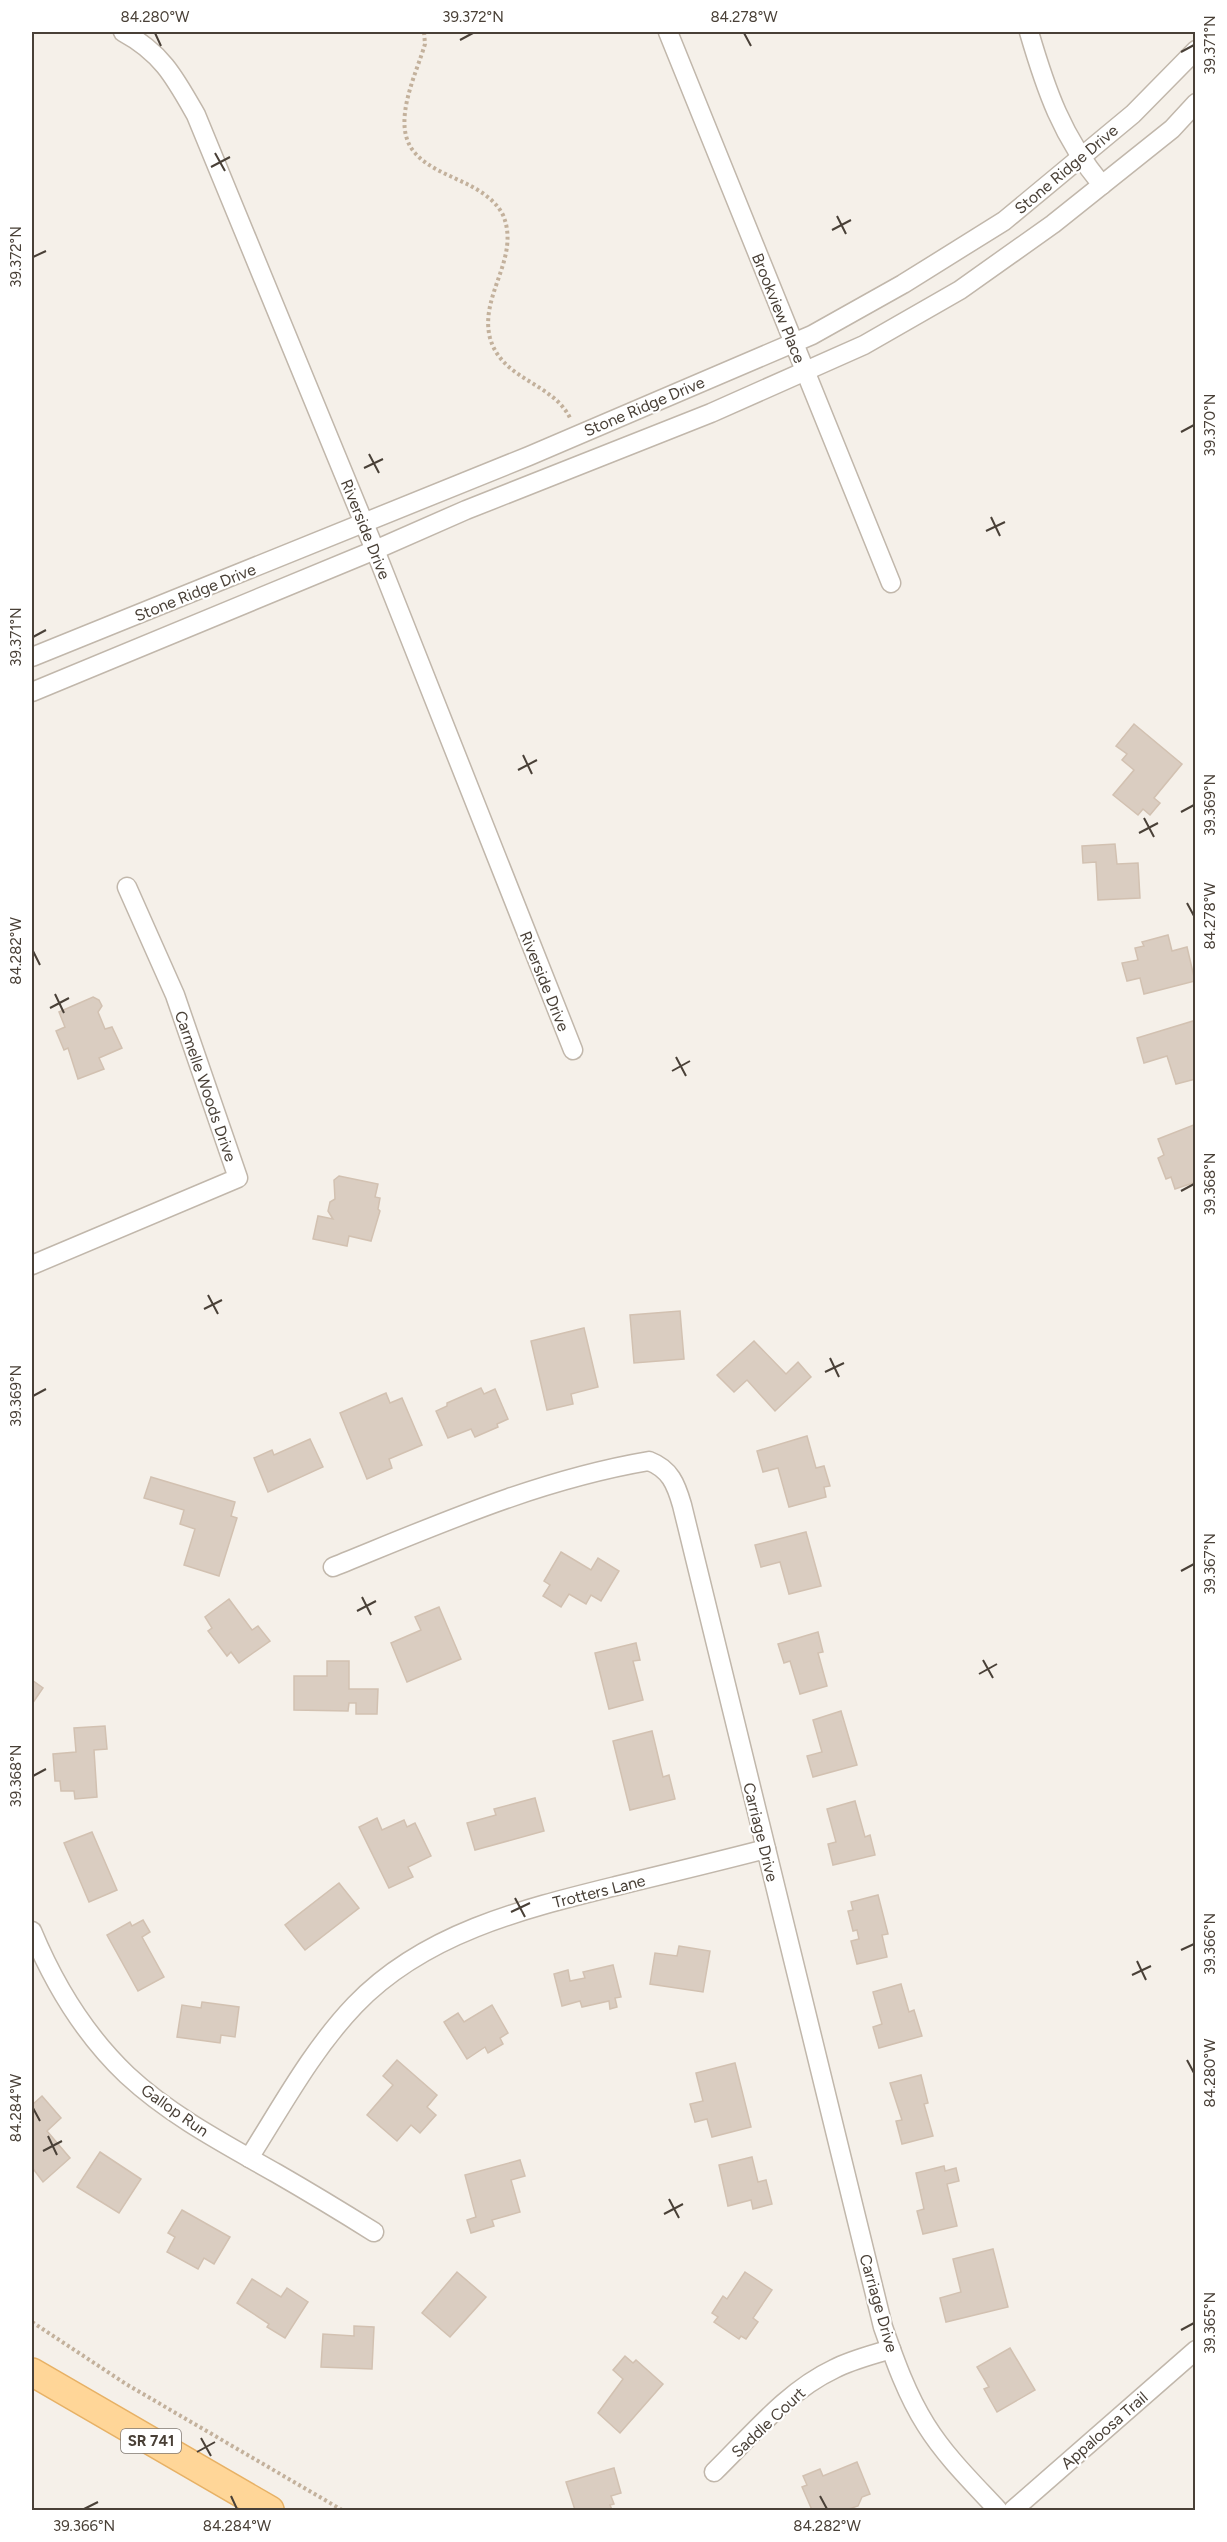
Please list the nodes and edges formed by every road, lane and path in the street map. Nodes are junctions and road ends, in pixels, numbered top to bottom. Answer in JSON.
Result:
{"nodes":[{"id":1,"x":123,"y":32,"type":"edge"},
{"id":2,"x":424,"y":32,"type":"edge"},
{"id":3,"x":668,"y":32,"type":"edge"},
{"id":4,"x":1029,"y":32,"type":"edge"},
{"id":5,"x":1196,"y":50,"type":"edge"},
{"id":6,"x":1196,"y":103,"type":"edge"},
{"id":7,"x":1080,"y":158,"type":"junction"},
{"id":8,"x":1102,"y":185,"type":"junction"},
{"id":9,"x":794,"y":344,"type":"junction"},
{"id":10,"x":806,"y":372,"type":"junction"},
{"id":11,"x":573,"y":426,"type":"dead end"},
{"id":12,"x":364,"y":524,"type":"junction"},
{"id":13,"x":375,"y":550,"type":"junction"},
{"id":14,"x":891,"y":584,"type":"dead end"},
{"id":15,"x":32,"y":657,"type":"edge"},
{"id":16,"x":32,"y":668,"type":"edge"},
{"id":17,"x":37,"y":689,"type":"edge"},
{"id":18,"x":127,"y":886,"type":"dead end"},
{"id":19,"x":573,"y":1050,"type":"dead end"},
{"id":20,"x":32,"y":1265,"type":"edge"},
{"id":21,"x":333,"y":1567,"type":"dead end"},
{"id":22,"x":766,"y":1849,"type":"junction"},
{"id":23,"x":32,"y":1931,"type":"edge"},
{"id":24,"x":249,"y":2158,"type":"junction"},
{"id":25,"x":374,"y":2232,"type":"dead end"},
{"id":26,"x":32,"y":2322,"type":"edge"},
{"id":27,"x":891,"y":2349,"type":"junction"},
{"id":28,"x":1196,"y":2350,"type":"edge"},
{"id":29,"x":32,"y":2372,"type":"edge"},
{"id":30,"x":714,"y":2472,"type":"dead end"},
{"id":31,"x":270,"y":2511,"type":"edge"},
{"id":32,"x":342,"y":2511,"type":"edge"},
{"id":33,"x":998,"y":2511,"type":"edge"},
{"id":34,"x":1013,"y":2511,"type":"edge"}],
"edges":[{"from":1,"to":12,"type":"street","name":"Riverside Drive"},
{"from":2,"to":11,"type":"path"},
{"from":3,"to":9,"type":"street","name":"Brookview Place"},
{"from":4,"to":7,"type":"street"},
{"from":5,"to":7,"type":"street","name":"Stone Ridge Drive"},
{"from":6,"to":8,"type":"street","name":"Stone Ridge Drive"},
{"from":7,"to":8,"type":"street"},
{"from":7,"to":9,"type":"street","name":"Stone Ridge Drive"},
{"from":8,"to":10,"type":"street","name":"Stone Ridge Drive"},
{"from":9,"to":10,"type":"street","name":"Brookview Place"},
{"from":9,"to":12,"type":"street","name":"Stone Ridge Drive"},
{"from":10,"to":13,"type":"street","name":"Stone Ridge Drive"},
{"from":10,"to":14,"type":"street","name":"Brookview Place"},
{"from":12,"to":13,"type":"street","name":"Riverside Drive"},
{"from":12,"to":15,"type":"street","name":"Stone Ridge Drive"},
{"from":13,"to":17,"type":"street","name":"Stone Ridge Drive"},
{"from":13,"to":19,"type":"street","name":"Riverside Drive"},
{"from":16,"to":17,"type":"street"},
{"from":18,"to":20,"type":"street","name":"Carmelle Woods Drive"},
{"from":21,"to":22,"type":"street","name":"Carriage Drive"},
{"from":22,"to":24,"type":"street","name":"Trotters Lane"},
{"from":22,"to":27,"type":"street","name":"Carriage Drive"},
{"from":23,"to":24,"type":"street","name":"Gallop Run"},
{"from":24,"to":25,"type":"street","name":"Gallop Run"},
{"from":26,"to":32,"type":"path"},
{"from":27,"to":30,"type":"street","name":"Saddle Court"},
{"from":27,"to":33,"type":"street","name":"Carriage Drive"},
{"from":28,"to":34,"type":"street","name":"Appaloosa Trail"},
{"from":29,"to":31,"type":"main road","number":"SR 741"}]}
